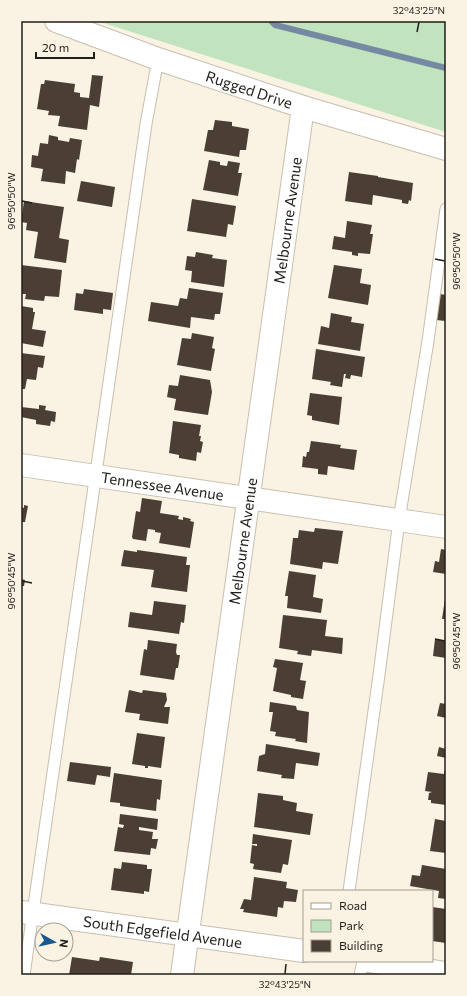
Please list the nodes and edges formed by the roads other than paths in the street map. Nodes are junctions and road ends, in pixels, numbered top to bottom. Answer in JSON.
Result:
{"nodes":[{"id":1,"x":56,"y":21,"type":"edge"},
{"id":2,"x":158,"y":59,"type":"junction"},
{"id":3,"x":303,"y":107,"type":"junction"},
{"id":4,"x":446,"y":149,"type":"edge"},
{"id":5,"x":446,"y":209,"type":"edge"},
{"id":6,"x":21,"y":465,"type":"edge"},
{"id":7,"x":95,"y":475,"type":"junction"},
{"id":8,"x":248,"y":498,"type":"junction"},
{"id":9,"x":399,"y":520,"type":"junction"},
{"id":10,"x":446,"y":527,"type":"edge"},
{"id":11,"x":349,"y":890,"type":"edge"},
{"id":12,"x":27,"y":913,"type":"edge"},
{"id":13,"x":188,"y":935,"type":"junction"},
{"id":14,"x":303,"y":951,"type":"edge"},
{"id":15,"x":363,"y":962,"type":"edge"},
{"id":16,"x":375,"y":962,"type":"edge"},
{"id":17,"x":446,"y":973,"type":"edge"},
{"id":18,"x":24,"y":975,"type":"edge"},
{"id":19,"x":182,"y":975,"type":"edge"},
{"id":20,"x":360,"y":975,"type":"edge"}],
"edges":[{"from":1,"to":2,"type":"street","name":"Rugged Drive"},
{"from":2,"to":3,"type":"street","name":"Rugged Drive"},
{"from":2,"to":7,"type":"lane"},
{"from":3,"to":4,"type":"street","name":"Rugged Drive"},
{"from":3,"to":8,"type":"street","name":"Melbourne Avenue"},
{"from":5,"to":9,"type":"lane"},
{"from":6,"to":7,"type":"street","name":"Tennessee Avenue"},
{"from":7,"to":8,"type":"street","name":"Tennessee Avenue"},
{"from":7,"to":12,"type":"lane"},
{"from":8,"to":9,"type":"street","name":"Tennessee Avenue"},
{"from":8,"to":13,"type":"street","name":"Melbourne Avenue"},
{"from":9,"to":10,"type":"street","name":"Tennessee Avenue"},
{"from":9,"to":11,"type":"lane"},
{"from":12,"to":13,"type":"street","name":"South Edgefield Avenue"},
{"from":12,"to":18,"type":"lane"},
{"from":13,"to":14,"type":"street","name":"South Edgefield Avenue"},
{"from":13,"to":19,"type":"street","name":"Melbourne Avenue"},
{"from":15,"to":20,"type":"lane"},
{"from":16,"to":17,"type":"street"}]}
